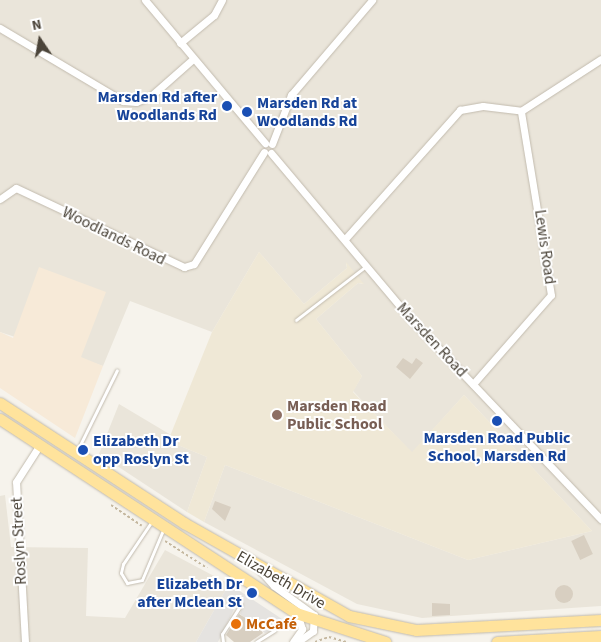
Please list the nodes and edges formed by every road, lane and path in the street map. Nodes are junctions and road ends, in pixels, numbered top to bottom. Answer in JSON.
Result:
{"nodes":[{"id":1,"x":145,"y":0,"type":"edge"},
{"id":2,"x":222,"y":0,"type":"edge"},
{"id":3,"x":372,"y":0,"type":"edge"},
{"id":4,"x":0,"y":28,"type":"edge"},
{"id":5,"x":180,"y":43,"type":"junction"},
{"id":6,"x":601,"y":58,"type":"edge"},
{"id":7,"x":192,"y":59,"type":"junction"},
{"id":8,"x":520,"y":111,"type":"junction"},
{"id":9,"x":269,"y":144,"type":"junction"},
{"id":10,"x":267,"y":153,"type":"junction"},
{"id":11,"x":0,"y":199,"type":"edge"},
{"id":12,"x":345,"y":240,"type":"junction"},
{"id":13,"x":367,"y":266,"type":"junction"},
{"id":14,"x":296,"y":320,"type":"dead end"},
{"id":15,"x":117,"y":370,"type":"dead end"},
{"id":16,"x":473,"y":384,"type":"junction"},
{"id":17,"x":0,"y":403,"type":"edge"},
{"id":18,"x":0,"y":419,"type":"edge"},
{"id":19,"x":39,"y":446,"type":"junction"},
{"id":20,"x":76,"y":454,"type":"junction"},
{"id":21,"x":601,"y":518,"type":"edge"},
{"id":22,"x":152,"y":521,"type":"junction"},
{"id":23,"x":164,"y":529,"type":"junction"},
{"id":24,"x":257,"y":567,"type":"junction"},
{"id":25,"x":241,"y":605,"type":"dead end"},
{"id":26,"x":296,"y":613,"type":"junction"},
{"id":27,"x":601,"y":620,"type":"edge"},
{"id":28,"x":314,"y":621,"type":"junction"},
{"id":29,"x":275,"y":630,"type":"dead end"},
{"id":30,"x":601,"y":636,"type":"edge"},
{"id":31,"x":25,"y":642,"type":"edge"},
{"id":32,"x":223,"y":642,"type":"edge"},
{"id":33,"x":256,"y":642,"type":"edge"},
{"id":34,"x":293,"y":642,"type":"edge"},
{"id":35,"x":297,"y":642,"type":"edge"},
{"id":36,"x":315,"y":642,"type":"edge"},
{"id":37,"x":346,"y":642,"type":"edge"},
{"id":38,"x":386,"y":642,"type":"edge"},
{"id":39,"x":496,"y":642,"type":"edge"}],
"edges":[{"from":1,"to":5,"type":"street"},
{"from":2,"to":5,"type":"street"},
{"from":3,"to":9,"type":"street"},
{"from":4,"to":7,"type":"street"},
{"from":5,"to":7,"type":"street"},
{"from":6,"to":8,"type":"street"},
{"from":7,"to":9,"type":"street"},
{"from":8,"to":12,"type":"street"},
{"from":8,"to":16,"type":"street","name":"Lewis Road"},
{"from":9,"to":10,"type":"street"},
{"from":10,"to":11,"type":"street","name":"Woodlands Road"},
{"from":10,"to":12,"type":"street","name":"Marsden Road"},
{"from":12,"to":13,"type":"street","name":"Marsden Road"},
{"from":13,"to":14,"type":"lane"},
{"from":13,"to":16,"type":"street","name":"Marsden Road"},
{"from":15,"to":20,"type":"lane"},
{"from":16,"to":21,"type":"street","name":"Marsden Road"},
{"from":17,"to":20,"type":"main road","name":"Elizabeth Drive"},
{"from":18,"to":19,"type":"main road","name":"Elizabeth Drive"},
{"from":19,"to":22,"type":"main road","name":"Elizabeth Drive"},
{"from":19,"to":31,"type":"street","name":"Roslyn Street"},
{"from":20,"to":24,"type":"main road","name":"Elizabeth Drive"},
{"from":22,"to":23,"type":"main road","name":"Elizabeth Drive"},
{"from":22,"to":23,"type":"lane"},
{"from":23,"to":26,"type":"main road","name":"Elizabeth Drive"},
{"from":24,"to":27,"type":"main road","name":"Elizabeth Drive"},
{"from":24,"to":28,"type":"street"},
{"from":25,"to":32,"type":"lane"},
{"from":26,"to":28,"type":"main road","name":"Elizabeth Drive"},
{"from":26,"to":34,"type":"street"},
{"from":28,"to":35,"type":"street"},
{"from":28,"to":38,"type":"main road","name":"Elizabeth Drive"},
{"from":29,"to":33,"type":"lane"},
{"from":30,"to":39,"type":"main road"},
{"from":36,"to":37,"type":"path"}]}
